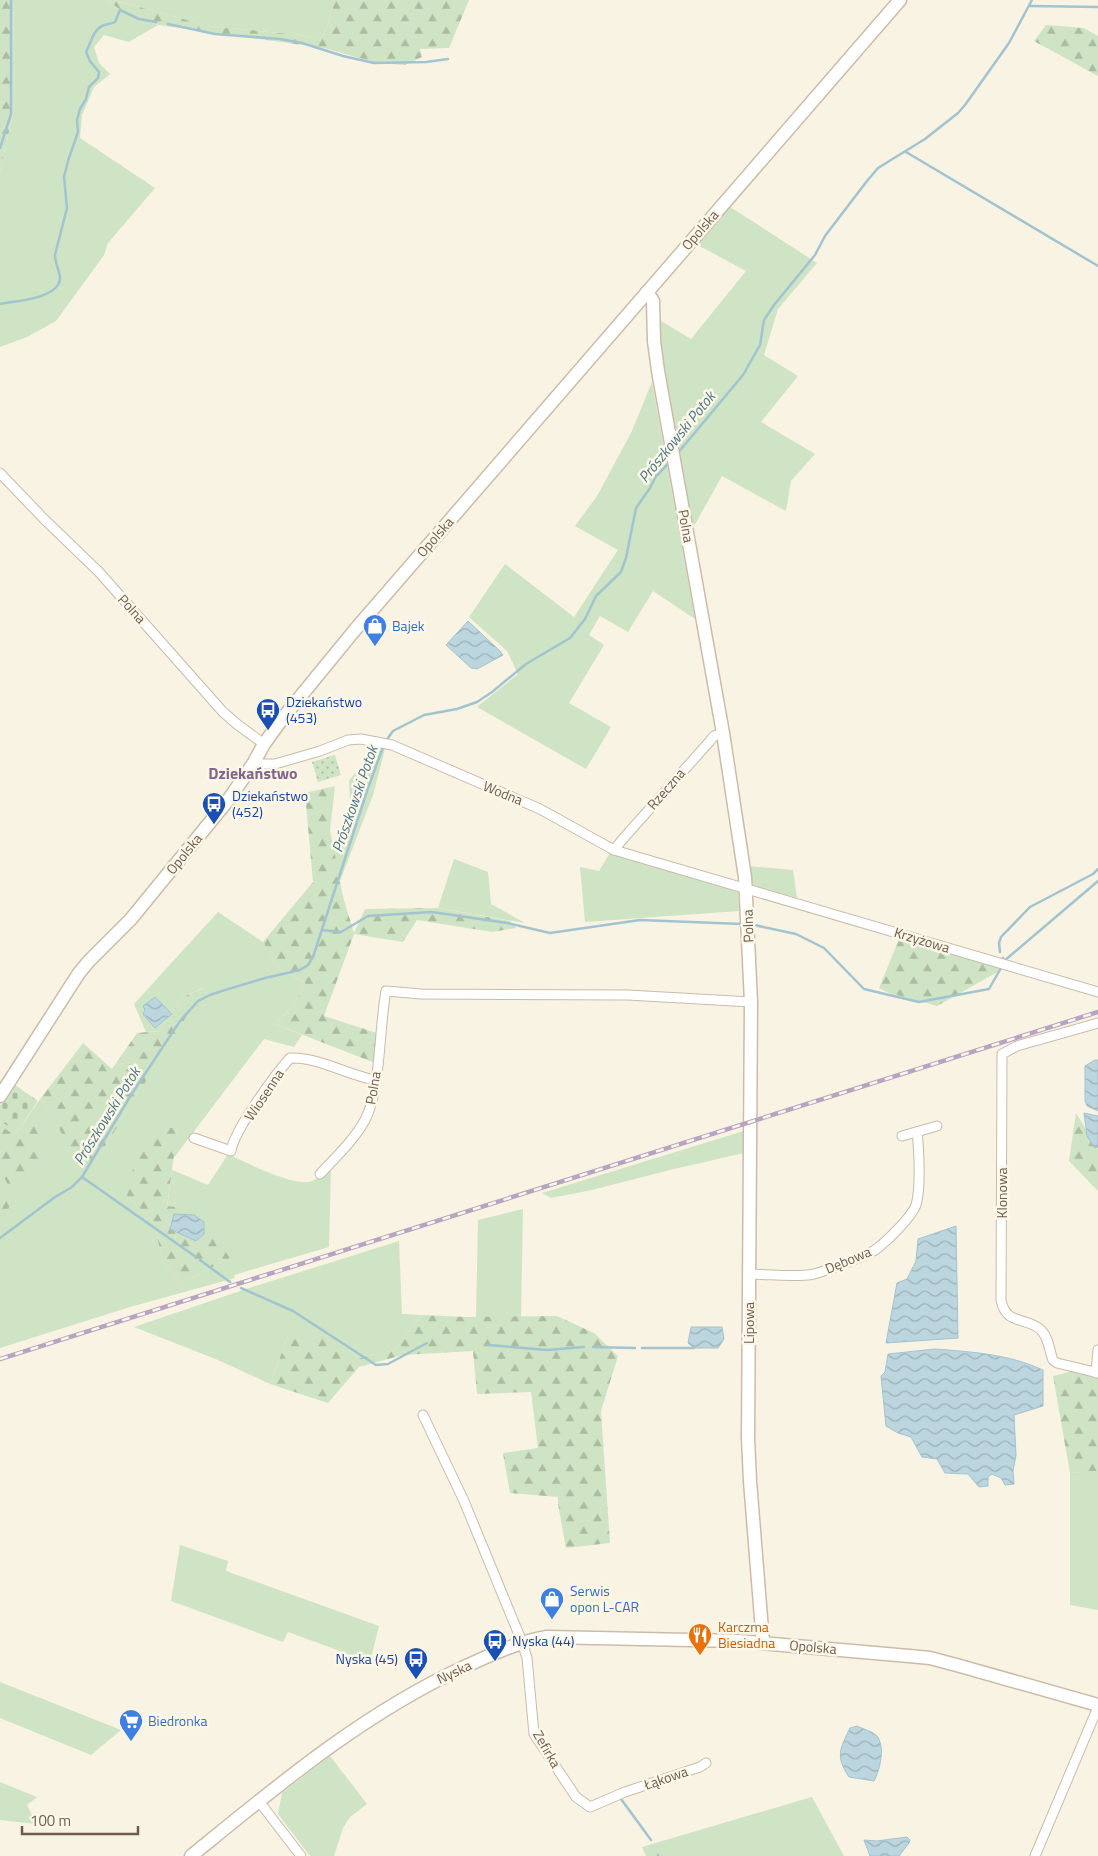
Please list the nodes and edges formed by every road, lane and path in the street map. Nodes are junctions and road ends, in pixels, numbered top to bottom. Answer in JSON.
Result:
{"nodes":[{"id":1,"x":900,"y":0,"type":"edge"},
{"id":2,"x":647,"y":292,"type":"junction"},
{"id":3,"x":0,"y":473,"type":"edge"},
{"id":4,"x":722,"y":733,"type":"junction"},
{"id":5,"x":264,"y":744,"type":"junction"},
{"id":6,"x":253,"y":764,"type":"junction"},
{"id":7,"x":614,"y":850,"type":"junction"},
{"id":8,"x":747,"y":890,"type":"junction"},
{"id":9,"x":1098,"y":992,"type":"edge"},
{"id":10,"x":751,"y":1002,"type":"junction"},
{"id":11,"x":1098,"y":1022,"type":"edge"},
{"id":12,"x":375,"y":1080,"type":"junction"},
{"id":13,"x":0,"y":1096,"type":"edge"},
{"id":14,"x":936,"y":1126,"type":"dead end"},
{"id":15,"x":917,"y":1132,"type":"junction"},
{"id":16,"x":902,"y":1136,"type":"dead end"},
{"id":17,"x":194,"y":1138,"type":"dead end"},
{"id":18,"x":320,"y":1174,"type":"dead end"},
{"id":19,"x":749,"y":1274,"type":"junction"},
{"id":20,"x":1098,"y":1350,"type":"edge"},
{"id":21,"x":1097,"y":1373,"type":"edge"},
{"id":22,"x":423,"y":1415,"type":"dead end"},
{"id":23,"x":522,"y":1642,"type":"junction"},
{"id":24,"x":763,"y":1643,"type":"junction"},
{"id":25,"x":1098,"y":1706,"type":"edge"},
{"id":26,"x":706,"y":1763,"type":"dead end"},
{"id":27,"x":625,"y":1792,"type":"joint"},
{"id":28,"x":258,"y":1800,"type":"junction"},
{"id":29,"x":191,"y":1856,"type":"edge"},
{"id":30,"x":300,"y":1856,"type":"edge"},
{"id":31,"x":1036,"y":1856,"type":"edge"}],
"edges":[{"from":1,"to":2,"type":"street","name":"Opolska"},
{"from":2,"to":4,"type":"street","name":"Polna"},
{"from":2,"to":5,"type":"street","name":"Opolska"},
{"from":3,"to":5,"type":"street","name":"Polna"},
{"from":4,"to":7,"type":"street","name":"Rzeczna"},
{"from":4,"to":8,"type":"street","name":"Polna"},
{"from":5,"to":6,"type":"street","name":"Opolska"},
{"from":6,"to":7,"type":"street","name":"Wodna"},
{"from":6,"to":13,"type":"street","name":"Opolska"},
{"from":7,"to":8,"type":"street","name":"Wodna"},
{"from":8,"to":9,"type":"street","name":"Krzyżowa"},
{"from":8,"to":10,"type":"street","name":"Polna"},
{"from":10,"to":12,"type":"street","name":"Polna"},
{"from":10,"to":19,"type":"street","name":"Lipowa"},
{"from":11,"to":21,"type":"street","name":"Klonowa"},
{"from":12,"to":17,"type":"street","name":"Wiosenna"},
{"from":12,"to":18,"type":"street","name":"Polna"},
{"from":14,"to":15,"type":"street"},
{"from":15,"to":16,"type":"street"},
{"from":15,"to":19,"type":"street","name":"Dębowa"},
{"from":19,"to":24,"type":"street","name":"Lipowa"},
{"from":20,"to":21,"type":"street"},
{"from":22,"to":23,"type":"street"},
{"from":23,"to":24,"type":"street","name":"Opolska"},
{"from":23,"to":27,"type":"street","name":"Zefirka"},
{"from":23,"to":28,"type":"street","name":"Nyska"},
{"from":24,"to":25,"type":"street","name":"Opolska"},
{"from":25,"to":31,"type":"street"},
{"from":26,"to":27,"type":"street","name":"Łąkowa"},
{"from":28,"to":29,"type":"street","name":"Nyska"},
{"from":28,"to":30,"type":"street"}]}
